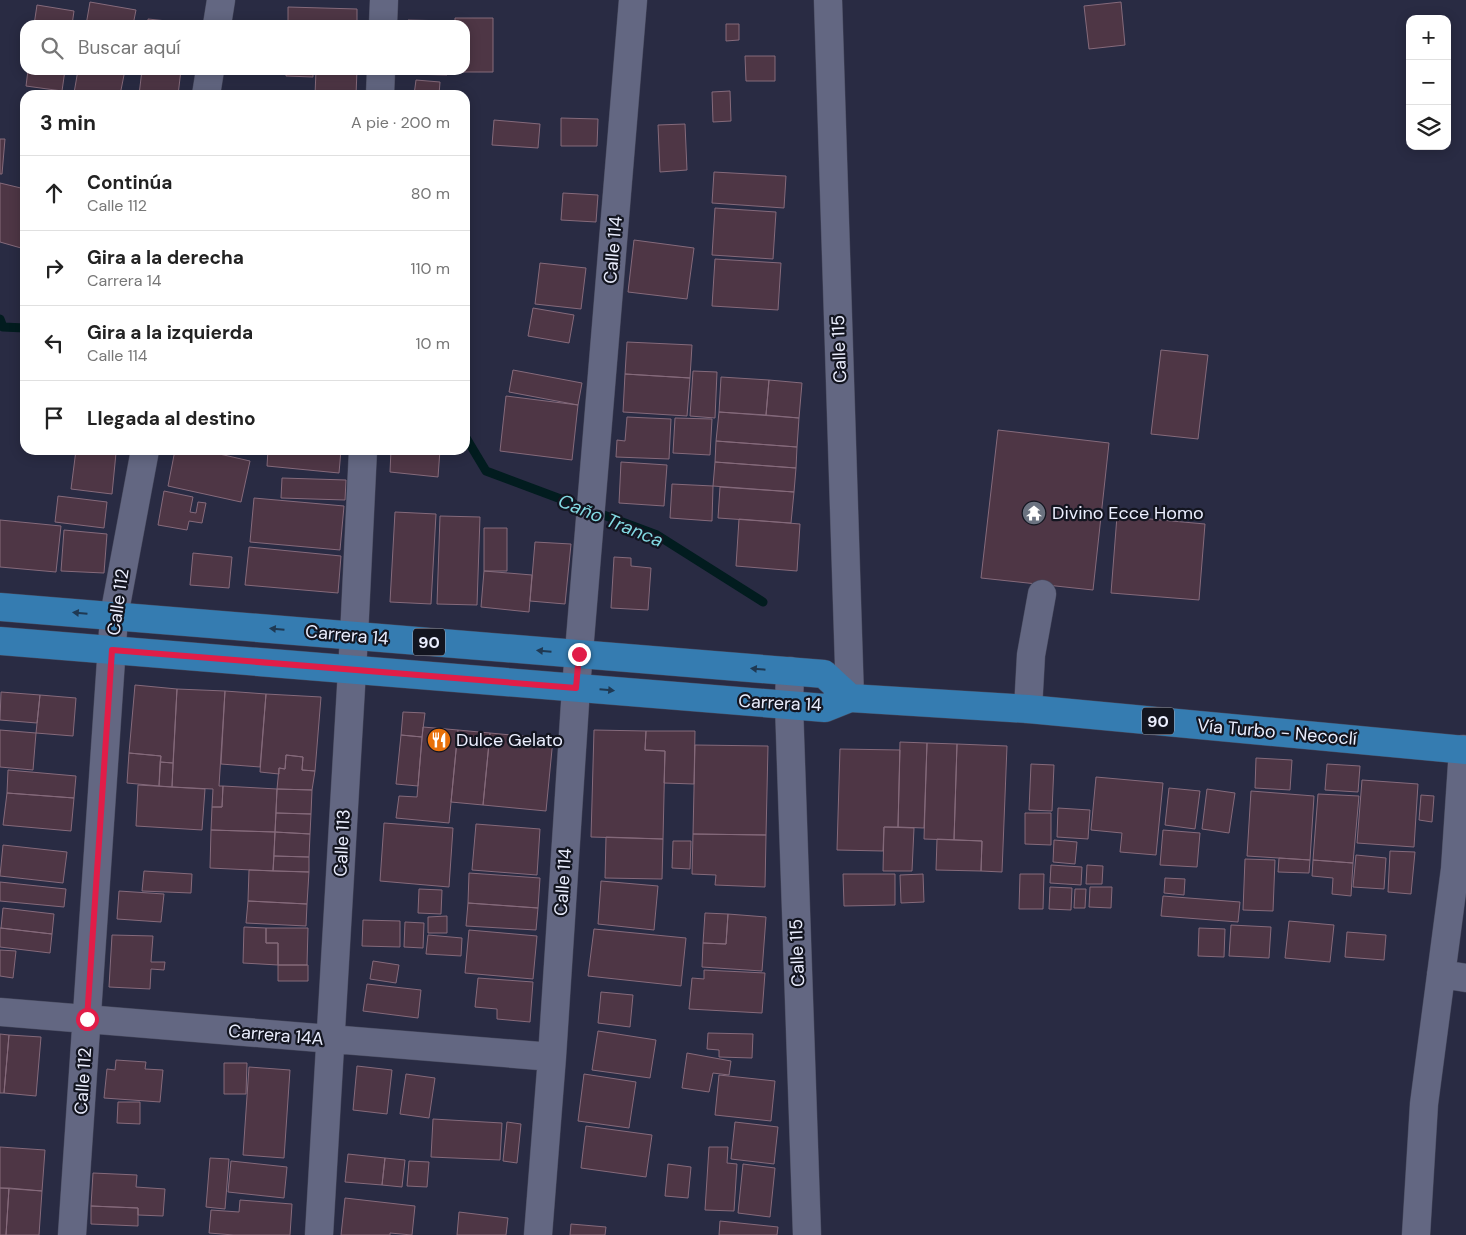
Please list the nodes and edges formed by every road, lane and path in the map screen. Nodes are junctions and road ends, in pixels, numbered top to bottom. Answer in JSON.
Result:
{"nodes":[{"id":1,"x":221,"y":0,"type":"edge"},
{"id":2,"x":384,"y":0,"type":"edge"},
{"id":3,"x":633,"y":0,"type":"edge"},
{"id":4,"x":828,"y":0,"type":"edge"},
{"id":5,"x":218,"y":20,"type":"edge"},
{"id":6,"x":383,"y":20,"type":"edge"},
{"id":7,"x":209,"y":75,"type":"edge"},
{"id":8,"x":381,"y":75,"type":"edge"},
{"id":9,"x":207,"y":90,"type":"edge"},
{"id":10,"x":380,"y":90,"type":"edge"},
{"id":11,"x":144,"y":455,"type":"edge"},
{"id":12,"x":363,"y":455,"type":"edge"},
{"id":13,"x":1042,"y":594,"type":"dead end"},
{"id":14,"x":0,"y":607,"type":"edge"},
{"id":15,"x":114,"y":616,"type":"junction"},
{"id":16,"x":354,"y":636,"type":"junction"},
{"id":17,"x":0,"y":641,"type":"edge"},
{"id":18,"x":112,"y":650,"type":"junction"},
{"id":19,"x":579,"y":654,"type":"junction"},
{"id":20,"x":352,"y":670,"type":"junction"},
{"id":21,"x":790,"y":671,"type":"junction"},
{"id":22,"x":576,"y":688,"type":"junction"},
{"id":23,"x":850,"y":698,"type":"junction"},
{"id":24,"x":789,"y":705,"type":"junction"},
{"id":25,"x":1028,"y":710,"type":"junction"},
{"id":26,"x":1464,"y":750,"type":"edge"},
{"id":27,"x":1460,"y":868,"type":"edge"},
{"id":28,"x":1454,"y":976,"type":"edge"},
{"id":29,"x":0,"y":1012,"type":"edge"},
{"id":30,"x":87,"y":1019,"type":"junction"},
{"id":31,"x":331,"y":1040,"type":"junction"},
{"id":32,"x":552,"y":1057,"type":"junction"},
{"id":33,"x":72,"y":1235,"type":"edge"},
{"id":34,"x":319,"y":1235,"type":"edge"},
{"id":35,"x":538,"y":1235,"type":"edge"},
{"id":36,"x":807,"y":1235,"type":"edge"},
{"id":37,"x":1416,"y":1235,"type":"edge"}],
"edges":[{"from":1,"to":5,"type":"street"},
{"from":2,"to":6,"type":"street"},
{"from":3,"to":19,"type":"street","name":"Calle 114"},
{"from":4,"to":23,"type":"street","name":"Calle 115"},
{"from":7,"to":9,"type":"street"},
{"from":8,"to":10,"type":"street"},
{"from":11,"to":15,"type":"street","name":"Calle 112"},
{"from":12,"to":16,"type":"street","name":"Calle 113"},
{"from":13,"to":25,"type":"street"},
{"from":15,"to":14,"type":"main road","name":"Carrera 14","number":"90","one_way":true},
{"from":16,"to":15,"type":"main road","name":"Carrera 14","number":"90","one_way":true},
{"from":15,"to":18,"type":"street","name":"Calle 112"},
{"from":19,"to":16,"type":"main road","name":"Carrera 14","number":"90","one_way":true},
{"from":16,"to":20,"type":"street","name":"Calle 113"},
{"from":17,"to":18,"type":"main road","name":"Carrera 14","number":"90"},
{"from":18,"to":20,"type":"main road","name":"Carrera 14","number":"90"},
{"from":18,"to":30,"type":"street","name":"Calle 112"},
{"from":21,"to":19,"type":"main road","name":"Carrera 14","number":"90","one_way":true},
{"from":19,"to":22,"type":"street","name":"Calle 114"},
{"from":20,"to":22,"type":"main road","name":"Carrera 14","number":"90"},
{"from":20,"to":31,"type":"street","name":"Calle 113"},
{"from":21,"to":23,"type":"main road","name":"Carrera 14","number":"90"},
{"from":21,"to":24,"type":"street","name":"Calle 115"},
{"from":22,"to":24,"type":"main road","name":"Carrera 14","number":"90","one_way":true},
{"from":22,"to":32,"type":"street","name":"Calle 114"},
{"from":23,"to":24,"type":"main road","name":"Carrera 14","number":"90"},
{"from":23,"to":25,"type":"main road","name":"Vía Turbo - Necoclí","number":"90"},
{"from":24,"to":36,"type":"street","name":"Calle 115"},
{"from":25,"to":26,"type":"main road","name":"Vía Turbo - Necoclí","number":"90"},
{"from":26,"to":27,"type":"street"},
{"from":27,"to":28,"type":"street"},
{"from":28,"to":37,"type":"street"},
{"from":29,"to":30,"type":"street","name":"Carrera 14A"},
{"from":30,"to":31,"type":"street","name":"Carrera 14A"},
{"from":30,"to":33,"type":"street","name":"Calle 112"},
{"from":31,"to":32,"type":"street","name":"Carrera 14A"},
{"from":31,"to":34,"type":"street","name":"Calle 113"},
{"from":32,"to":35,"type":"street","name":"Calle 114"}]}
